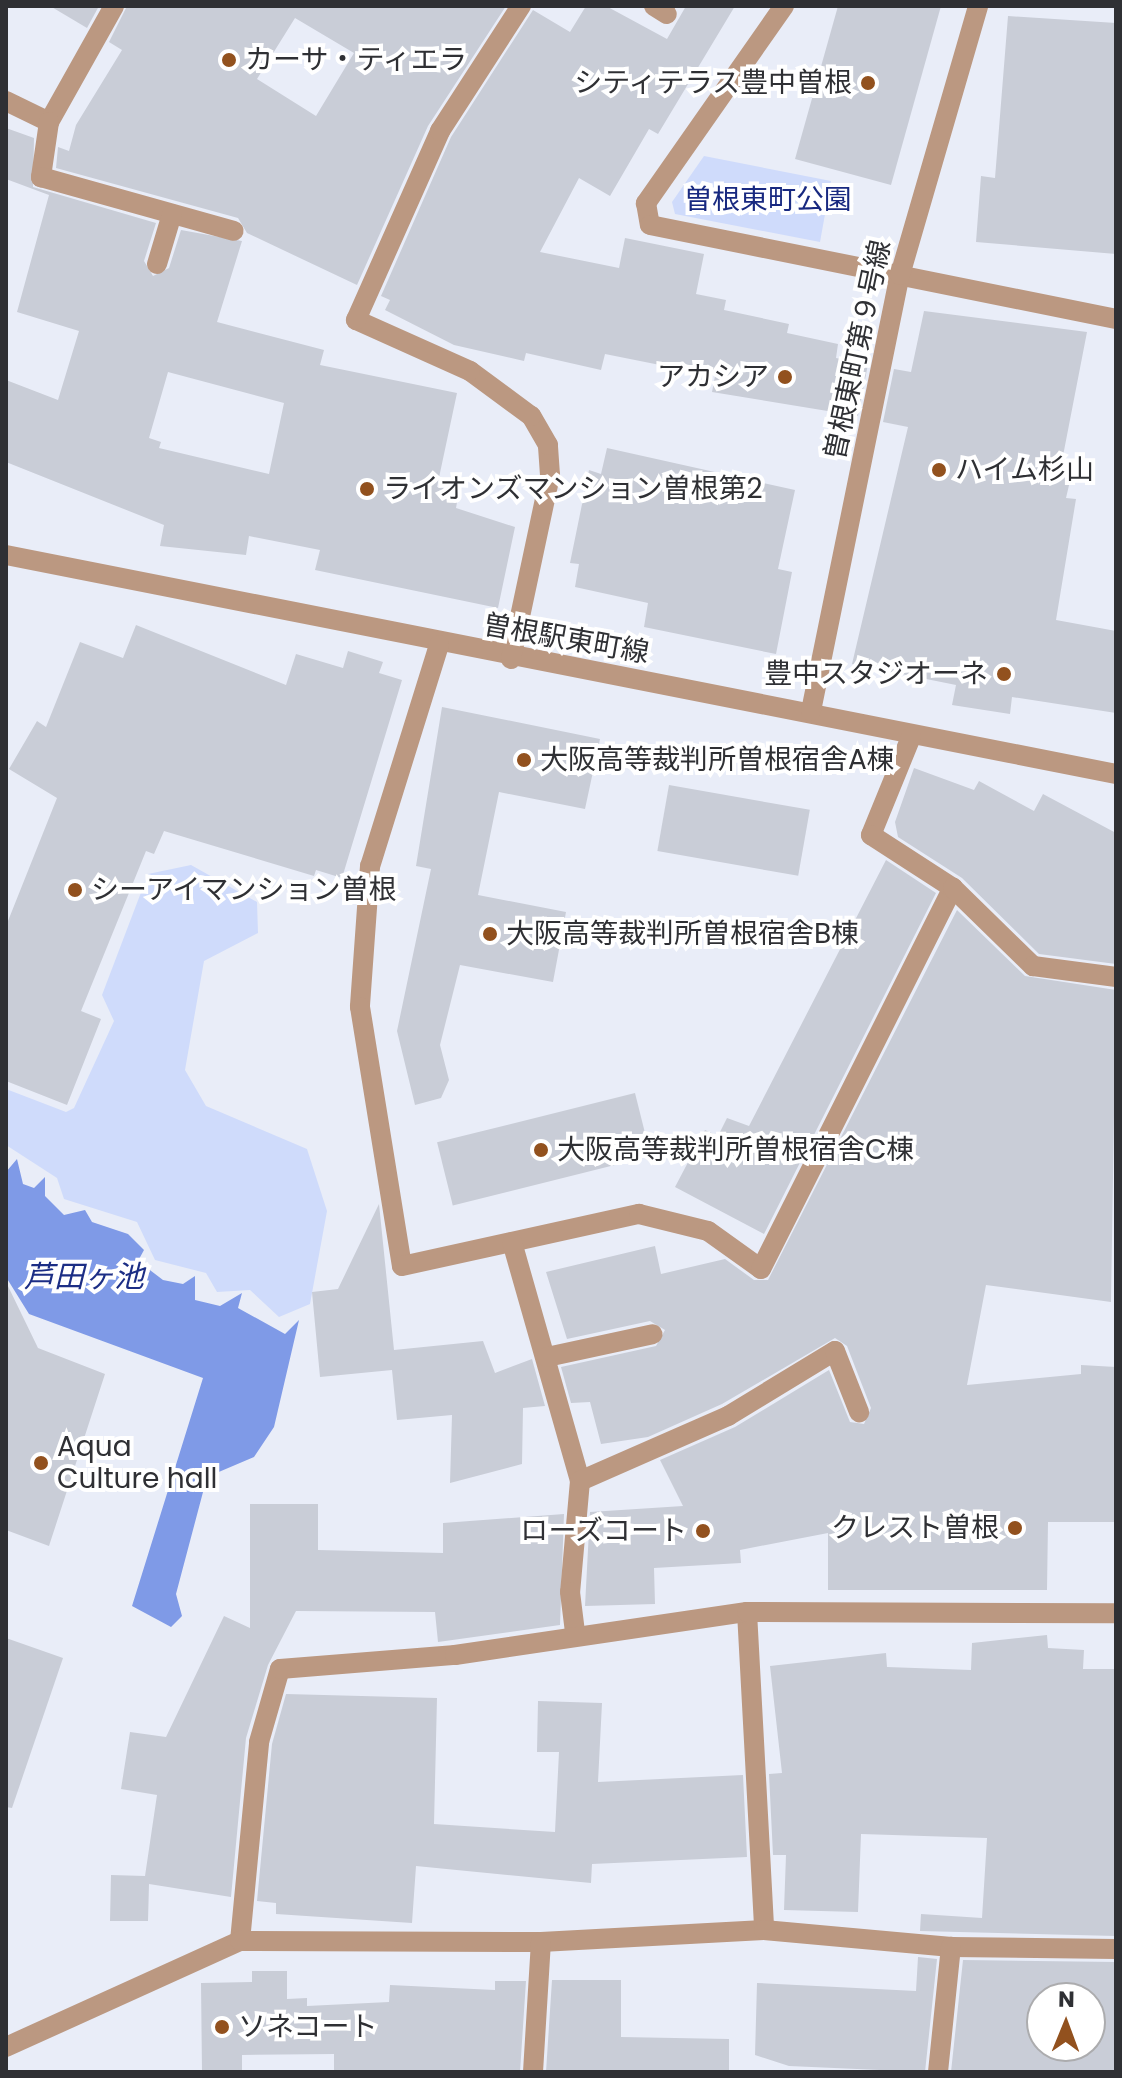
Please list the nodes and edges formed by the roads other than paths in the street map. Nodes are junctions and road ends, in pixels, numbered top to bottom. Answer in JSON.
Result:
{"nodes":[{"id":1,"x":114,"y":6,"type":"edge"},
{"id":2,"x":521,"y":6,"type":"edge"},
{"id":3,"x":784,"y":6,"type":"edge"},
{"id":4,"x":978,"y":6,"type":"edge"},
{"id":5,"x":6,"y":101,"type":"edge"},
{"id":6,"x":49,"y":122,"type":"junction"},
{"id":7,"x":172,"y":214,"type":"junction"},
{"id":8,"x":234,"y":231,"type":"dead end"},
{"id":9,"x":157,"y":264,"type":"dead end"},
{"id":10,"x":900,"y":275,"type":"junction"},
{"id":11,"x":1116,"y":319,"type":"edge"},
{"id":12,"x":6,"y":555,"type":"edge"},
{"id":13,"x":439,"y":645,"type":"junction"},
{"id":14,"x":511,"y":659,"type":"junction"},
{"id":15,"x":811,"y":711,"type":"junction"},
{"id":16,"x":911,"y":737,"type":"junction"},
{"id":17,"x":1116,"y":774,"type":"edge"},
{"id":18,"x":953,"y":888,"type":"junction"},
{"id":19,"x":1116,"y":977,"type":"edge"},
{"id":20,"x":512,"y":1242,"type":"junction"},
{"id":21,"x":653,"y":1334,"type":"dead end"},
{"id":22,"x":547,"y":1357,"type":"junction"},
{"id":23,"x":859,"y":1412,"type":"dead end"},
{"id":24,"x":580,"y":1481,"type":"junction"},
{"id":25,"x":747,"y":1612,"type":"junction"},
{"id":26,"x":1116,"y":1613,"type":"edge"},
{"id":27,"x":575,"y":1632,"type":"junction"},
{"id":28,"x":764,"y":1930,"type":"junction"},
{"id":29,"x":240,"y":1941,"type":"junction"},
{"id":30,"x":541,"y":1942,"type":"junction"},
{"id":31,"x":951,"y":1947,"type":"junction"},
{"id":32,"x":1116,"y":1949,"type":"edge"},
{"id":33,"x":6,"y":2047,"type":"edge"},
{"id":34,"x":533,"y":2072,"type":"edge"},
{"id":35,"x":938,"y":2072,"type":"edge"}],
"edges":[{"from":1,"to":6,"type":"street"},
{"from":2,"to":14,"type":"street"},
{"from":3,"to":10,"type":"street"},
{"from":4,"to":10,"type":"street","name":"曽根東町第９号線"},
{"from":5,"to":6,"type":"street"},
{"from":6,"to":7,"type":"street"},
{"from":7,"to":8,"type":"street"},
{"from":7,"to":9,"type":"street"},
{"from":10,"to":11,"type":"street"},
{"from":10,"to":15,"type":"street","name":"曽根東町第９号線"},
{"from":12,"to":13,"type":"street","name":"曽根駅東町線"},
{"from":13,"to":14,"type":"street","name":"曽根駅東町線"},
{"from":13,"to":20,"type":"street"},
{"from":14,"to":15,"type":"street","name":"曽根駅東町線"},
{"from":15,"to":16,"type":"street","name":"曽根駅東町線"},
{"from":16,"to":17,"type":"street","name":"曽根駅東町線"},
{"from":16,"to":18,"type":"street"},
{"from":18,"to":19,"type":"street"},
{"from":18,"to":20,"type":"street"},
{"from":20,"to":22,"type":"street"},
{"from":21,"to":22,"type":"street"},
{"from":22,"to":24,"type":"street"},
{"from":23,"to":24,"type":"street"},
{"from":24,"to":27,"type":"street"},
{"from":25,"to":26,"type":"street"},
{"from":25,"to":27,"type":"street"},
{"from":25,"to":28,"type":"street"},
{"from":27,"to":29,"type":"street"},
{"from":28,"to":30,"type":"street"},
{"from":28,"to":31,"type":"street"},
{"from":29,"to":30,"type":"street"},
{"from":29,"to":33,"type":"street"},
{"from":30,"to":34,"type":"street"},
{"from":31,"to":32,"type":"street"},
{"from":31,"to":35,"type":"street"}]}
